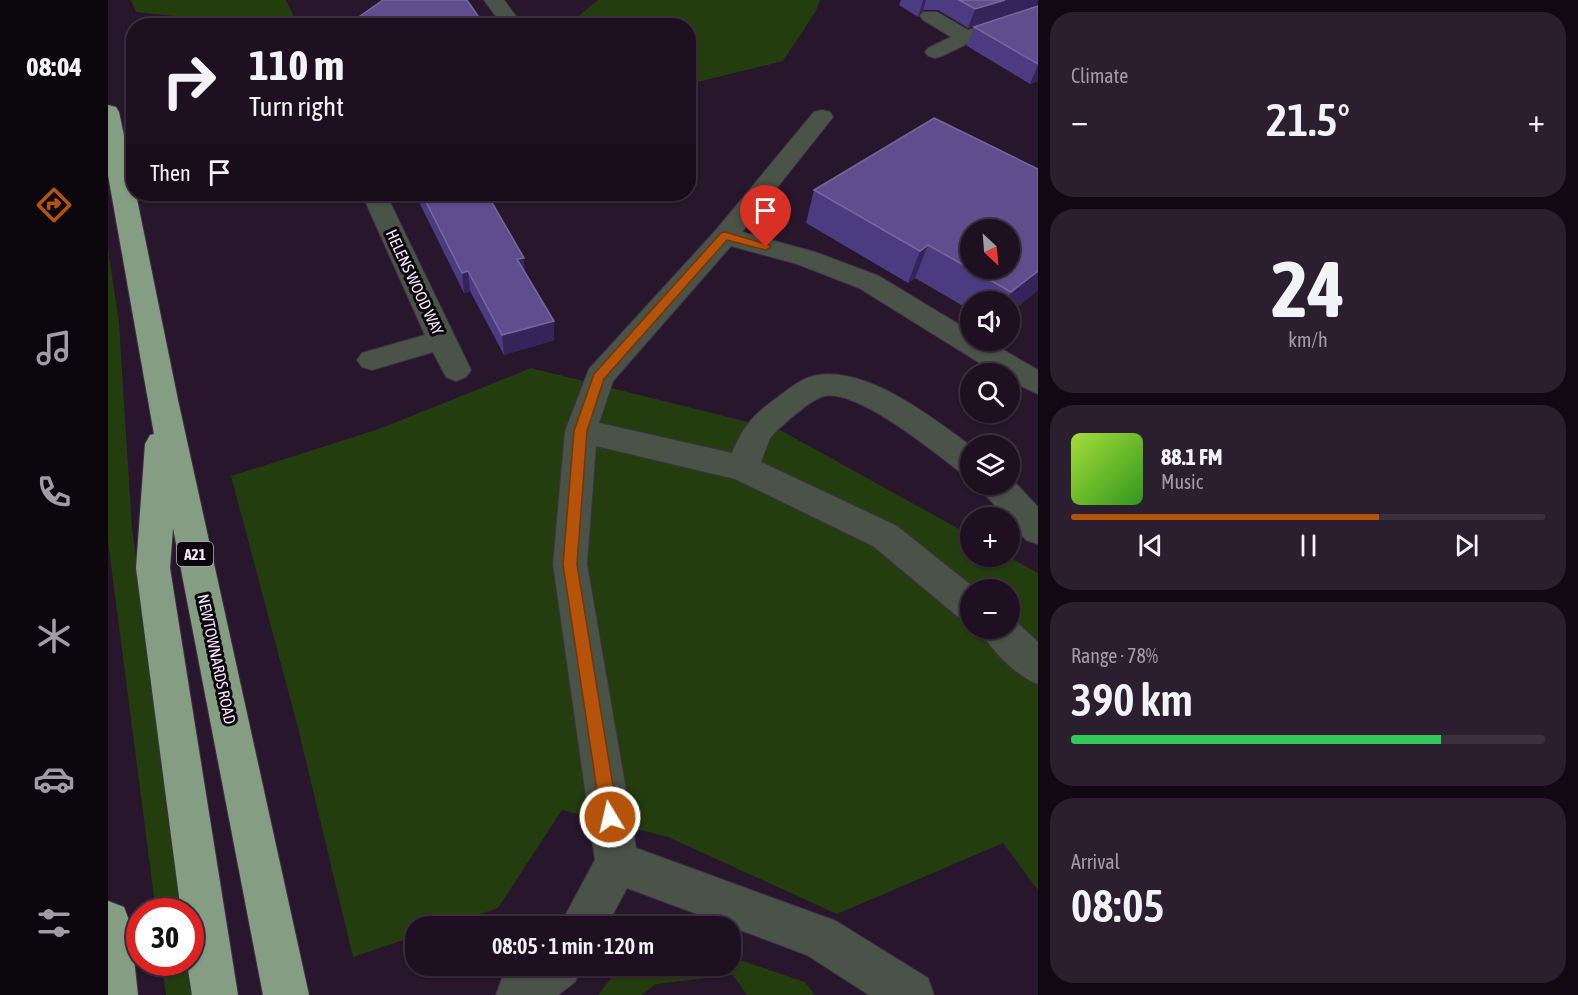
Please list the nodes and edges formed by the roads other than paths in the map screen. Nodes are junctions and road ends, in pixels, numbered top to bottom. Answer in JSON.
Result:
{"nodes":[{"id":1,"x":494,"y":0,"type":"edge"},
{"id":2,"x":1038,"y":14,"type":"edge"},
{"id":3,"x":930,"y":16,"type":"dead end"},
{"id":4,"x":507,"y":18,"type":"edge"},
{"id":5,"x":966,"y":37,"type":"junction"},
{"id":6,"x":935,"y":52,"type":"dead end"},
{"id":7,"x":108,"y":112,"type":"edge"},
{"id":8,"x":822,"y":117,"type":"dead end"},
{"id":9,"x":377,"y":201,"type":"edge"},
{"id":10,"x":725,"y":236,"type":"junction"},
{"id":11,"x":442,"y":340,"type":"junction"},
{"id":12,"x":372,"y":360,"type":"dead end"},
{"id":13,"x":456,"y":370,"type":"dead end"},
{"id":14,"x":1038,"y":382,"type":"edge"},
{"id":15,"x":164,"y":400,"type":"junction"},
{"id":16,"x":580,"y":431,"type":"junction"},
{"id":17,"x":960,"y":455,"type":"edge"},
{"id":18,"x":742,"y":468,"type":"junction"},
{"id":19,"x":1006,"y":495,"type":"edge"},
{"id":20,"x":1038,"y":530,"type":"edge"},
{"id":21,"x":960,"y":597,"type":"edge"},
{"id":22,"x":1009,"y":639,"type":"edge"},
{"id":23,"x":1038,"y":667,"type":"edge"},
{"id":24,"x":617,"y":863,"type":"junction"},
{"id":25,"x":587,"y":916,"type":"edge"},
{"id":26,"x":108,"y":923,"type":"edge"},
{"id":27,"x":545,"y":976,"type":"edge"},
{"id":28,"x":905,"y":993,"type":"edge"},
{"id":29,"x":115,"y":995,"type":"edge"},
{"id":30,"x":215,"y":995,"type":"edge"},
{"id":31,"x":286,"y":995,"type":"edge"},
{"id":32,"x":519,"y":995,"type":"edge"}],
"edges":[{"from":1,"to":4,"type":"street"},
{"from":2,"to":5,"type":"street"},
{"from":3,"to":5,"type":"street"},
{"from":5,"to":6,"type":"street"},
{"from":7,"to":15,"type":"highway","name":"NEWTOWNARDS ROAD","number":"A21"},
{"from":8,"to":10,"type":"street"},
{"from":9,"to":11,"type":"street","name":"HELENS WOOD WAY"},
{"from":10,"to":14,"type":"street"},
{"from":10,"to":16,"type":"street"},
{"from":11,"to":12,"type":"street"},
{"from":11,"to":13,"type":"street","name":"HELENS WOOD WAY"},
{"from":15,"to":30,"type":"highway"},
{"from":15,"to":31,"type":"highway","name":"NEWTOWNARDS ROAD","number":"A21"},
{"from":16,"to":18,"type":"street"},
{"from":16,"to":24,"type":"street"},
{"from":17,"to":18,"type":"street"},
{"from":18,"to":21,"type":"street"},
{"from":19,"to":20,"type":"street"},
{"from":22,"to":23,"type":"street"},
{"from":24,"to":25,"type":"street"},
{"from":24,"to":28,"type":"street"},
{"from":26,"to":29,"type":"highway"},
{"from":27,"to":32,"type":"street"}]}
